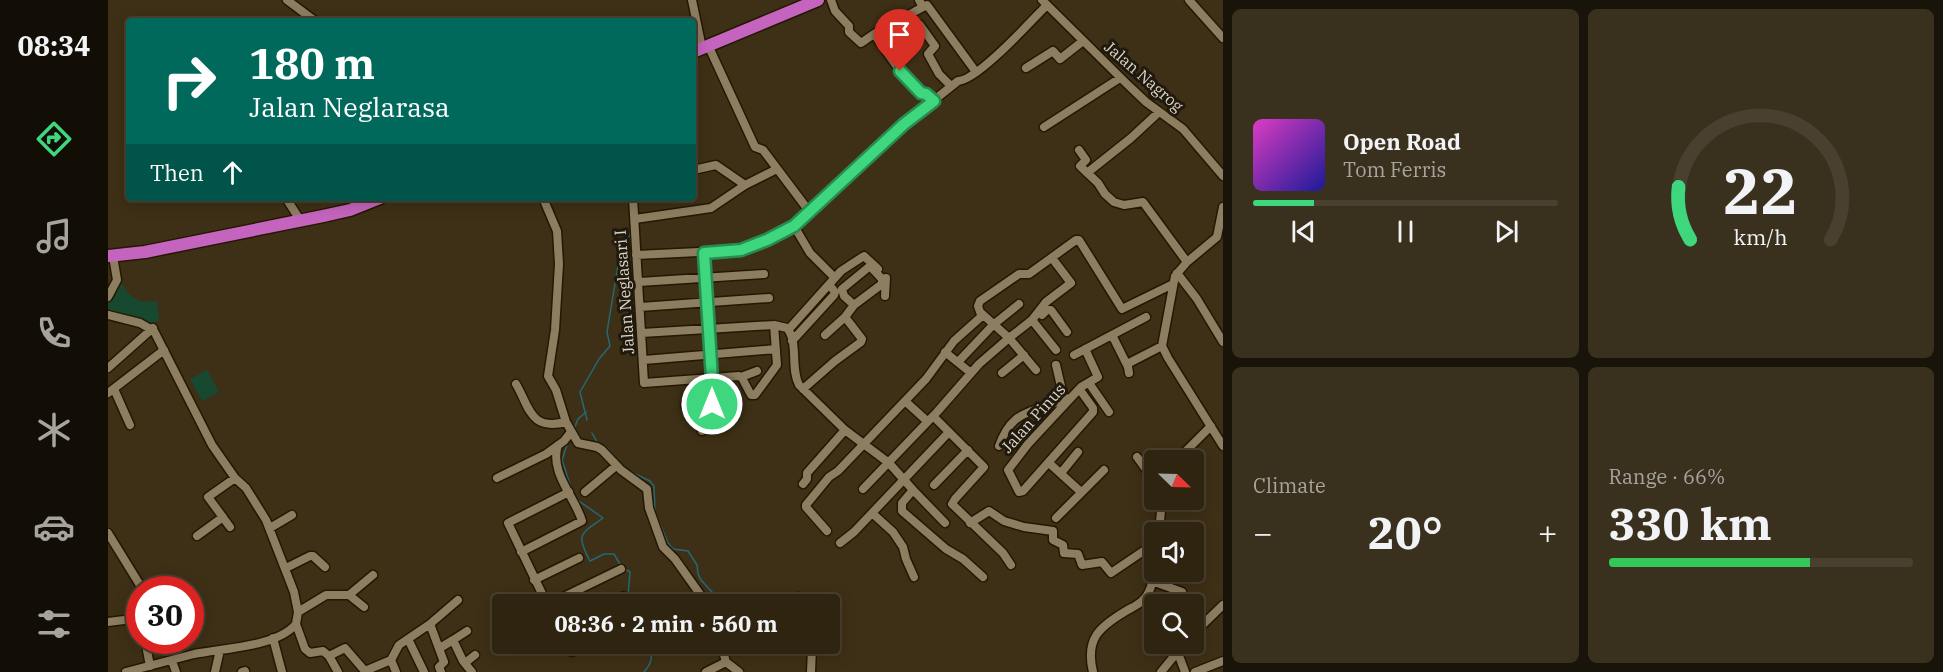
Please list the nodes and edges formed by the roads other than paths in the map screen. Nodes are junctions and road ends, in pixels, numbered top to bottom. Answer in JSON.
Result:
{"nodes":[{"id":1,"x":287,"y":0,"type":"edge"},
{"id":2,"x":692,"y":0,"type":"edge"},
{"id":3,"x":818,"y":0,"type":"edge"},
{"id":4,"x":831,"y":0,"type":"edge"},
{"id":5,"x":1189,"y":0,"type":"edge"},
{"id":6,"x":1045,"y":3,"type":"edge"},
{"id":7,"x":921,"y":4,"type":"edge"},
{"id":8,"x":311,"y":18,"type":"edge"},
{"id":9,"x":695,"y":18,"type":"edge"},
{"id":10,"x":696,"y":21,"type":"edge"},
{"id":11,"x":920,"y":25,"type":"dead end"},
{"id":12,"x":874,"y":34,"type":"junction"},
{"id":13,"x":1223,"y":38,"type":"edge"},
{"id":14,"x":1083,"y":41,"type":"junction"},
{"id":15,"x":701,"y":48,"type":"edge"},
{"id":16,"x":1026,"y":68,"type":"dead end"},
{"id":17,"x":976,"y":72,"type":"junction"},
{"id":18,"x":1120,"y":78,"type":"junction"},
{"id":19,"x":951,"y":86,"type":"junction"},
{"id":20,"x":934,"y":101,"type":"junction"},
{"id":21,"x":1160,"y":112,"type":"junction"},
{"id":22,"x":1044,"y":127,"type":"dead end"},
{"id":23,"x":1079,"y":150,"type":"dead end"},
{"id":24,"x":696,"y":169,"type":"edge"},
{"id":25,"x":777,"y":169,"type":"junction"},
{"id":26,"x":1087,"y":173,"type":"junction"},
{"id":27,"x":1223,"y":176,"type":"edge"},
{"id":28,"x":746,"y":185,"type":"junction"},
{"id":29,"x":288,"y":201,"type":"edge"},
{"id":30,"x":372,"y":201,"type":"edge"},
{"id":31,"x":544,"y":201,"type":"edge"},
{"id":32,"x":633,"y":201,"type":"edge"},
{"id":33,"x":1223,"y":207,"type":"edge"},
{"id":34,"x":809,"y":211,"type":"junction"},
{"id":35,"x":634,"y":219,"type":"junction"},
{"id":36,"x":300,"y":220,"type":"junction"},
{"id":37,"x":794,"y":226,"type":"junction"},
{"id":38,"x":1221,"y":229,"type":"edge"},
{"id":39,"x":704,"y":253,"type":"junction"},
{"id":40,"x":636,"y":255,"type":"junction"},
{"id":41,"x":111,"y":256,"type":"edge"},
{"id":42,"x":1052,"y":258,"type":"junction"},
{"id":43,"x":1187,"y":262,"type":"junction"},
{"id":44,"x":1177,"y":273,"type":"junction"},
{"id":45,"x":764,"y":274,"type":"dead end"},
{"id":46,"x":705,"y":278,"type":"junction"},
{"id":47,"x":836,"y":278,"type":"junction"},
{"id":48,"x":639,"y":282,"type":"junction"},
{"id":49,"x":1173,"y":284,"type":"junction"},
{"id":50,"x":831,"y":287,"type":"dead end"},
{"id":51,"x":885,"y":296,"type":"dead end"},
{"id":52,"x":108,"y":297,"type":"edge"},
{"id":53,"x":769,"y":298,"type":"dead end"},
{"id":54,"x":706,"y":302,"type":"junction"},
{"id":55,"x":1019,"y":304,"type":"dead end"},
{"id":56,"x":854,"y":305,"type":"junction"},
{"id":57,"x":640,"y":307,"type":"junction"},
{"id":58,"x":108,"y":315,"type":"edge"},
{"id":59,"x":983,"y":315,"type":"junction"},
{"id":60,"x":845,"y":317,"type":"junction"},
{"id":61,"x":1146,"y":317,"type":"dead end"},
{"id":62,"x":1033,"y":321,"type":"junction"},
{"id":63,"x":774,"y":325,"type":"junction"},
{"id":64,"x":993,"y":325,"type":"junction"},
{"id":65,"x":153,"y":328,"type":"junction"},
{"id":66,"x":708,"y":328,"type":"junction"},
{"id":67,"x":789,"y":329,"type":"junction"},
{"id":68,"x":1067,"y":332,"type":"dead end"},
{"id":69,"x":642,"y":333,"type":"junction"},
{"id":70,"x":825,"y":335,"type":"dead end"},
{"id":71,"x":1112,"y":335,"type":"junction"},
{"id":72,"x":1009,"y":338,"type":"junction"},
{"id":73,"x":792,"y":341,"type":"junction"},
{"id":74,"x":1223,"y":342,"type":"edge"},
{"id":75,"x":1162,"y":346,"type":"junction"},
{"id":76,"x":776,"y":349,"type":"junction"},
{"id":77,"x":1085,"y":349,"type":"junction"},
{"id":78,"x":164,"y":350,"type":"junction"},
{"id":79,"x":1056,"y":350,"type":"dead end"},
{"id":80,"x":945,"y":351,"type":"junction"},
{"id":81,"x":710,"y":354,"type":"junction"},
{"id":82,"x":1024,"y":355,"type":"junction"},
{"id":83,"x":1074,"y":355,"type":"dead end"},
{"id":84,"x":644,"y":360,"type":"junction"},
{"id":85,"x":958,"y":362,"type":"junction"},
{"id":86,"x":1056,"y":365,"type":"dead end"},
{"id":87,"x":108,"y":368,"type":"edge"},
{"id":88,"x":1036,"y":370,"type":"dead end"},
{"id":89,"x":757,"y":371,"type":"dead end"},
{"id":90,"x":972,"y":373,"type":"junction"},
{"id":91,"x":1002,"y":373,"type":"dead end"},
{"id":92,"x":741,"y":377,"type":"junction"},
{"id":93,"x":712,"y":379,"type":"junction"},
{"id":94,"x":1089,"y":383,"type":"junction"},
{"id":95,"x":516,"y":384,"type":"dead end"},
{"id":96,"x":803,"y":388,"type":"junction"},
{"id":97,"x":1080,"y":390,"type":"junction"},
{"id":98,"x":111,"y":391,"type":"edge"},
{"id":99,"x":1067,"y":399,"type":"junction"},
{"id":100,"x":905,"y":400,"type":"junction"},
{"id":101,"x":685,"y":405,"type":"dead end"},
{"id":102,"x":702,"y":406,"type":"junction"},
{"id":103,"x":1109,"y":412,"type":"dead end"},
{"id":104,"x":930,"y":419,"type":"junction"},
{"id":105,"x":567,"y":422,"type":"junction"},
{"id":106,"x":130,"y":424,"type":"dead end"},
{"id":107,"x":1211,"y":426,"type":"junction"},
{"id":108,"x":846,"y":430,"type":"junction"},
{"id":109,"x":702,"y":431,"type":"dead end"},
{"id":110,"x":949,"y":432,"type":"junction"},
{"id":111,"x":572,"y":433,"type":"junction"},
{"id":112,"x":561,"y":443,"type":"junction"},
{"id":113,"x":864,"y":444,"type":"junction"},
{"id":114,"x":999,"y":446,"type":"dead end"},
{"id":115,"x":1223,"y":446,"type":"edge"},
{"id":116,"x":968,"y":450,"type":"junction"},
{"id":117,"x":1187,"y":450,"type":"edge"},
{"id":118,"x":1078,"y":452,"type":"dead end"},
{"id":119,"x":1137,"y":457,"type":"dead end"},
{"id":120,"x":889,"y":463,"type":"junction"},
{"id":121,"x":1049,"y":463,"type":"junction"},
{"id":122,"x":616,"y":466,"type":"junction"},
{"id":123,"x":1144,"y":467,"type":"edge"},
{"id":124,"x":1104,"y":470,"type":"dead end"},
{"id":125,"x":1061,"y":474,"type":"junction"},
{"id":126,"x":235,"y":478,"type":"junction"},
{"id":127,"x":497,"y":478,"type":"dead end"},
{"id":128,"x":904,"y":480,"type":"junction"},
{"id":129,"x":803,"y":484,"type":"dead end"},
{"id":130,"x":934,"y":485,"type":"dead end"},
{"id":131,"x":863,"y":489,"type":"dead end"},
{"id":132,"x":914,"y":490,"type":"junction"},
{"id":133,"x":568,"y":492,"type":"junction"},
{"id":134,"x":585,"y":492,"type":"dead end"},
{"id":135,"x":1081,"y":492,"type":"junction"},
{"id":136,"x":872,"y":513,"type":"junction"},
{"id":137,"x":292,"y":515,"type":"dead end"},
{"id":138,"x":223,"y":517,"type":"junction"},
{"id":139,"x":1056,"y":518,"type":"dead end"},
{"id":140,"x":945,"y":523,"type":"dead end"},
{"id":141,"x":970,"y":523,"type":"junction"},
{"id":142,"x":230,"y":527,"type":"dead end"},
{"id":143,"x":270,"y":528,"type":"junction"},
{"id":144,"x":827,"y":531,"type":"dead end"},
{"id":145,"x":108,"y":533,"type":"edge"},
{"id":146,"x":197,"y":537,"type":"dead end"},
{"id":147,"x":840,"y":543,"type":"dead end"},
{"id":148,"x":1144,"y":551,"type":"edge"},
{"id":149,"x":520,"y":552,"type":"junction"},
{"id":150,"x":579,"y":558,"type":"dead end"},
{"id":151,"x":1011,"y":565,"type":"dead end"},
{"id":152,"x":325,"y":567,"type":"dead end"},
{"id":153,"x":286,"y":568,"type":"junction"},
{"id":154,"x":621,"y":569,"type":"dead end"},
{"id":155,"x":373,"y":575,"type":"dead end"},
{"id":156,"x":134,"y":576,"type":"edge"},
{"id":157,"x":914,"y":577,"type":"dead end"},
{"id":158,"x":983,"y":577,"type":"dead end"},
{"id":159,"x":534,"y":580,"type":"junction"},
{"id":160,"x":1152,"y":582,"type":"edge"},
{"id":161,"x":1155,"y":582,"type":"edge"},
{"id":162,"x":1182,"y":592,"type":"dead end"},
{"id":163,"x":542,"y":594,"type":"edge"},
{"id":164,"x":569,"y":594,"type":"edge"},
{"id":165,"x":700,"y":594,"type":"edge"},
{"id":166,"x":350,"y":595,"type":"junction"},
{"id":167,"x":459,"y":600,"type":"dead end"},
{"id":168,"x":1223,"y":605,"type":"edge"},
{"id":169,"x":364,"y":607,"type":"dead end"},
{"id":170,"x":298,"y":612,"type":"junction"},
{"id":171,"x":126,"y":620,"type":"edge"},
{"id":172,"x":108,"y":622,"type":"edge"},
{"id":173,"x":1204,"y":623,"type":"edge"},
{"id":174,"x":296,"y":624,"type":"junction"},
{"id":175,"x":430,"y":624,"type":"junction"},
{"id":176,"x":467,"y":631,"type":"dead end"},
{"id":177,"x":273,"y":639,"type":"junction"},
{"id":178,"x":408,"y":639,"type":"junction"},
{"id":179,"x":453,"y":640,"type":"junction"},
{"id":180,"x":440,"y":648,"type":"junction"},
{"id":181,"x":220,"y":650,"type":"junction"},
{"id":182,"x":148,"y":654,"type":"edge"},
{"id":183,"x":724,"y":654,"type":"edge"},
{"id":184,"x":812,"y":654,"type":"edge"},
{"id":185,"x":1177,"y":654,"type":"edge"},
{"id":186,"x":1178,"y":654,"type":"edge"},
{"id":187,"x":476,"y":655,"type":"dead end"},
{"id":188,"x":330,"y":656,"type":"junction"},
{"id":189,"x":391,"y":660,"type":"junction"},
{"id":190,"x":172,"y":661,"type":"junction"},
{"id":191,"x":1223,"y":661,"type":"edge"},
{"id":192,"x":726,"y":662,"type":"junction"},
{"id":193,"x":465,"y":663,"type":"junction"},
{"id":194,"x":150,"y":666,"type":"junction"},
{"id":195,"x":140,"y":670,"type":"edge"},
{"id":196,"x":126,"y":672,"type":"edge"},
{"id":197,"x":176,"y":672,"type":"edge"},
{"id":198,"x":214,"y":672,"type":"edge"},
{"id":199,"x":282,"y":672,"type":"edge"},
{"id":200,"x":338,"y":672,"type":"edge"},
{"id":201,"x":364,"y":672,"type":"edge"},
{"id":202,"x":396,"y":672,"type":"edge"},
{"id":203,"x":424,"y":672,"type":"edge"},
{"id":204,"x":441,"y":672,"type":"edge"},
{"id":205,"x":472,"y":672,"type":"edge"},
{"id":206,"x":706,"y":672,"type":"edge"},
{"id":207,"x":739,"y":672,"type":"edge"},
{"id":208,"x":811,"y":672,"type":"edge"},
{"id":209,"x":1094,"y":672,"type":"edge"},
{"id":210,"x":1161,"y":672,"type":"edge"},
{"id":211,"x":1185,"y":672,"type":"edge"},
{"id":212,"x":1195,"y":672,"type":"edge"}],
"edges":[{"from":1,"to":8,"type":"street"},
{"from":2,"to":9,"type":"street"},
{"from":3,"to":15,"type":"highway"},
{"from":4,"to":12,"type":"street"},
{"from":5,"to":13,"type":"street"},
{"from":6,"to":14,"type":"street","name":"Jalan Nagrog"},
{"from":6,"to":17,"type":"street"},
{"from":7,"to":12,"type":"street"},
{"from":7,"to":17,"type":"street"},
{"from":10,"to":15,"type":"street"},
{"from":11,"to":19,"type":"street"},
{"from":12,"to":20,"type":"street"},
{"from":14,"to":16,"type":"street"},
{"from":14,"to":18,"type":"street","name":"Jalan Nagrog"},
{"from":15,"to":25,"type":"street"},
{"from":17,"to":19,"type":"street"},
{"from":18,"to":21,"type":"street","name":"Jalan Nagrog"},
{"from":18,"to":22,"type":"street"},
{"from":19,"to":20,"type":"street"},
{"from":20,"to":34,"type":"street"},
{"from":21,"to":26,"type":"street"},
{"from":21,"to":27,"type":"street","name":"Jalan Nagrog"},
{"from":23,"to":26,"type":"street"},
{"from":24,"to":28,"type":"street"},
{"from":25,"to":28,"type":"street"},
{"from":25,"to":34,"type":"street"},
{"from":26,"to":43,"type":"street"},
{"from":28,"to":35,"type":"street"},
{"from":29,"to":36,"type":"street"},
{"from":30,"to":36,"type":"highway"},
{"from":31,"to":105,"type":"street"},
{"from":32,"to":35,"type":"street","name":"Jalan Neglasari I"},
{"from":33,"to":38,"type":"street"},
{"from":34,"to":37,"type":"street"},
{"from":35,"to":40,"type":"street","name":"Jalan Neglasari I"},
{"from":36,"to":41,"type":"highway"},
{"from":37,"to":39,"type":"street"},
{"from":37,"to":47,"type":"street"},
{"from":38,"to":43,"type":"street"},
{"from":39,"to":40,"type":"street"},
{"from":39,"to":46,"type":"street"},
{"from":40,"to":48,"type":"street","name":"Jalan Neglasari I"},
{"from":41,"to":52,"type":"street"},
{"from":42,"to":49,"type":"street"},
{"from":42,"to":59,"type":"street"},
{"from":42,"to":62,"type":"street"},
{"from":43,"to":44,"type":"street"},
{"from":44,"to":49,"type":"street"},
{"from":44,"to":74,"type":"street"},
{"from":45,"to":46,"type":"street"},
{"from":46,"to":48,"type":"street"},
{"from":46,"to":54,"type":"street"},
{"from":47,"to":51,"type":"street"},
{"from":47,"to":67,"type":"street"},
{"from":48,"to":57,"type":"street","name":"Jalan Neglasari I"},
{"from":49,"to":75,"type":"street"},
{"from":50,"to":73,"type":"street"},
{"from":53,"to":54,"type":"street"},
{"from":54,"to":57,"type":"street"},
{"from":54,"to":66,"type":"street"},
{"from":55,"to":64,"type":"street"},
{"from":56,"to":56,"type":"street"},
{"from":56,"to":60,"type":"street"},
{"from":57,"to":69,"type":"street","name":"Jalan Neglasari I"},
{"from":58,"to":65,"type":"street"},
{"from":59,"to":64,"type":"street"},
{"from":59,"to":80,"type":"street"},
{"from":60,"to":70,"type":"street"},
{"from":60,"to":96,"type":"street"},
{"from":61,"to":71,"type":"street"},
{"from":62,"to":68,"type":"street"},
{"from":62,"to":72,"type":"street"},
{"from":62,"to":79,"type":"street"},
{"from":63,"to":66,"type":"street"},
{"from":63,"to":67,"type":"street"},
{"from":63,"to":76,"type":"street"},
{"from":64,"to":72,"type":"street"},
{"from":64,"to":85,"type":"street"},
{"from":65,"to":78,"type":"street"},
{"from":65,"to":87,"type":"street"},
{"from":66,"to":69,"type":"street"},
{"from":66,"to":81,"type":"street"},
{"from":67,"to":73,"type":"street"},
{"from":69,"to":84,"type":"street","name":"Jalan Neglasari I"},
{"from":71,"to":75,"type":"street"},
{"from":71,"to":77,"type":"street"},
{"from":72,"to":82,"type":"street"},
{"from":72,"to":90,"type":"street"},
{"from":73,"to":96,"type":"street"},
{"from":75,"to":107,"type":"street"},
{"from":76,"to":81,"type":"street"},
{"from":76,"to":92,"type":"street"},
{"from":77,"to":83,"type":"street"},
{"from":77,"to":94,"type":"street"},
{"from":78,"to":98,"type":"street"},
{"from":78,"to":126,"type":"street"},
{"from":80,"to":85,"type":"street"},
{"from":80,"to":100,"type":"street"},
{"from":81,"to":84,"type":"street"},
{"from":81,"to":93,"type":"street"},
{"from":82,"to":88,"type":"street"},
{"from":82,"to":91,"type":"street"},
{"from":84,"to":93,"type":"street","name":"Jalan Neglasari I"},
{"from":85,"to":90,"type":"street"},
{"from":86,"to":99,"type":"street"},
{"from":89,"to":92,"type":"street"},
{"from":90,"to":104,"type":"street"},
{"from":92,"to":93,"type":"street"},
{"from":93,"to":102,"type":"street"},
{"from":94,"to":97,"type":"street","name":"Jalan Pinus"},
{"from":94,"to":103,"type":"street"},
{"from":95,"to":105,"type":"street"},
{"from":96,"to":108,"type":"street"},
{"from":97,"to":99,"type":"street","name":"Jalan Pinus"},
{"from":97,"to":121,"type":"street"},
{"from":98,"to":106,"type":"street"},
{"from":99,"to":114,"type":"street"},
{"from":99,"to":121,"type":"street","name":"Jalan Pinus"},
{"from":100,"to":104,"type":"street"},
{"from":100,"to":113,"type":"street"},
{"from":101,"to":102,"type":"street"},
{"from":102,"to":109,"type":"street"},
{"from":104,"to":110,"type":"street"},
{"from":104,"to":120,"type":"street"},
{"from":105,"to":111,"type":"street"},
{"from":107,"to":115,"type":"street"},
{"from":107,"to":117,"type":"street"},
{"from":108,"to":113,"type":"street"},
{"from":108,"to":129,"type":"street"},
{"from":110,"to":116,"type":"street"},
{"from":110,"to":128,"type":"street"},
{"from":111,"to":112,"type":"street"},
{"from":111,"to":122,"type":"street"},
{"from":112,"to":127,"type":"street"},
{"from":112,"to":133,"type":"street"},
{"from":113,"to":120,"type":"street"},
{"from":113,"to":144,"type":"street"},
{"from":116,"to":130,"type":"street"},
{"from":116,"to":141,"type":"street"},
{"from":118,"to":125,"type":"street"},
{"from":119,"to":123,"type":"street"},
{"from":120,"to":128,"type":"street"},
{"from":120,"to":131,"type":"street"},
{"from":121,"to":125,"type":"street"},
{"from":122,"to":134,"type":"street"},
{"from":122,"to":165,"type":"street"},
{"from":124,"to":135,"type":"street"},
{"from":125,"to":135,"type":"street"},
{"from":126,"to":138,"type":"street"},
{"from":126,"to":143,"type":"street"},
{"from":128,"to":132,"type":"street"},
{"from":128,"to":136,"type":"street"},
{"from":132,"to":140,"type":"street"},
{"from":132,"to":158,"type":"street"},
{"from":133,"to":149,"type":"street"},
{"from":133,"to":149,"type":"street"},
{"from":135,"to":139,"type":"street"},
{"from":136,"to":147,"type":"street"},
{"from":136,"to":157,"type":"street"},
{"from":137,"to":143,"type":"street"},
{"from":138,"to":142,"type":"street"},
{"from":138,"to":146,"type":"street"},
{"from":141,"to":148,"type":"street"},
{"from":141,"to":151,"type":"street"},
{"from":143,"to":153,"type":"street"},
{"from":145,"to":156,"type":"street"},
{"from":149,"to":159,"type":"street"},
{"from":150,"to":159,"type":"street"},
{"from":152,"to":153,"type":"street"},
{"from":153,"to":170,"type":"street"},
{"from":154,"to":164,"type":"street"},
{"from":155,"to":166,"type":"street"},
{"from":159,"to":163,"type":"street"},
{"from":160,"to":209,"type":"street"},
{"from":161,"to":162,"type":"street"},
{"from":166,"to":169,"type":"street"},
{"from":166,"to":170,"type":"street"},
{"from":167,"to":175,"type":"street"},
{"from":168,"to":173,"type":"street"},
{"from":170,"to":174,"type":"street"},
{"from":171,"to":172,"type":"street"},
{"from":174,"to":177,"type":"street"},
{"from":174,"to":188,"type":"street"},
{"from":175,"to":178,"type":"street"},
{"from":175,"to":180,"type":"street"},
{"from":176,"to":179,"type":"street"},
{"from":177,"to":181,"type":"street"},
{"from":177,"to":199,"type":"street"},
{"from":178,"to":189,"type":"street"},
{"from":178,"to":203,"type":"street"},
{"from":179,"to":180,"type":"street"},
{"from":179,"to":193,"type":"street"},
{"from":180,"to":204,"type":"street"},
{"from":181,"to":190,"type":"street"},
{"from":181,"to":198,"type":"street"},
{"from":182,"to":194,"type":"street"},
{"from":183,"to":192,"type":"street"},
{"from":184,"to":208,"type":"street"},
{"from":185,"to":210,"type":"street"},
{"from":186,"to":211,"type":"street"},
{"from":187,"to":193,"type":"street"},
{"from":188,"to":200,"type":"street"},
{"from":188,"to":201,"type":"street"},
{"from":189,"to":201,"type":"street"},
{"from":189,"to":202,"type":"street"},
{"from":190,"to":194,"type":"street"},
{"from":190,"to":197,"type":"street"},
{"from":191,"to":212,"type":"street"},
{"from":192,"to":206,"type":"street"},
{"from":192,"to":207,"type":"street"},
{"from":193,"to":205,"type":"street"},
{"from":194,"to":195,"type":"street"},
{"from":195,"to":196,"type":"street"}]}
